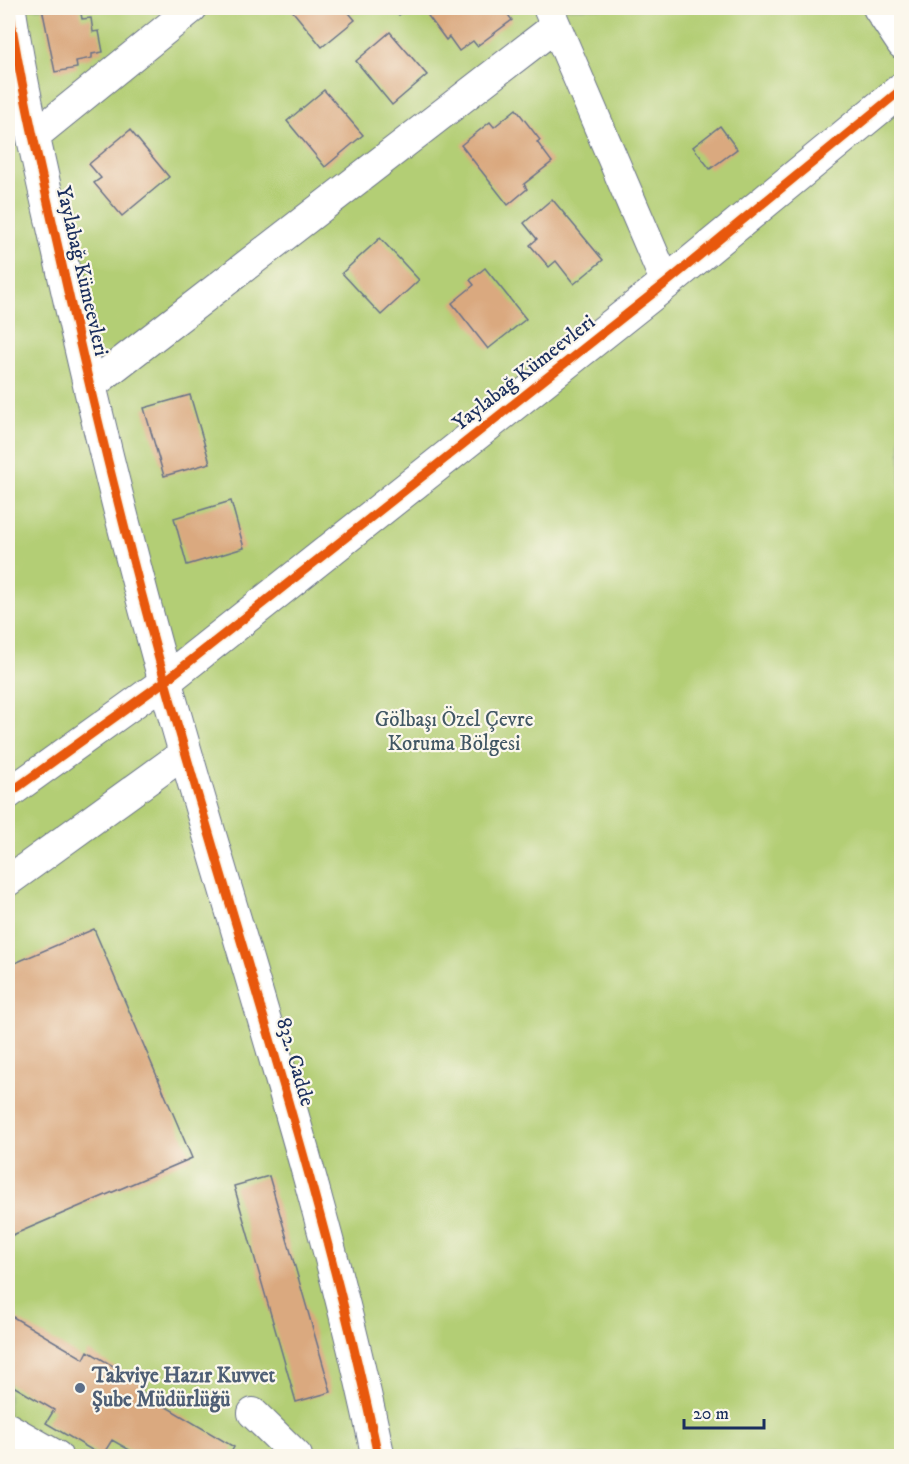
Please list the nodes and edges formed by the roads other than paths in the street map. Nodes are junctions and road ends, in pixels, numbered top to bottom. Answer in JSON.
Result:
{"nodes":[{"id":1,"x":9,"y":8,"type":"edge"},
{"id":2,"x":192,"y":8,"type":"edge"},
{"id":3,"x":878,"y":8,"type":"edge"},
{"id":4,"x":552,"y":17,"type":"edge"},
{"id":5,"x":902,"y":44,"type":"edge"},
{"id":6,"x":902,"y":89,"type":"edge"},
{"id":7,"x":33,"y":137,"type":"junction"},
{"id":8,"x":666,"y":283,"type":"junction"},
{"id":9,"x":89,"y":387,"type":"junction"},
{"id":10,"x":165,"y":681,"type":"junction"},
{"id":11,"x":186,"y":752,"type":"junction"},
{"id":12,"x":8,"y":794,"type":"edge"},
{"id":13,"x":8,"y":881,"type":"edge"},
{"id":14,"x":253,"y":1413,"type":"dead end"},
{"id":15,"x":8,"y":1428,"type":"edge"},
{"id":16,"x":57,"y":1456,"type":"edge"},
{"id":17,"x":297,"y":1456,"type":"edge"},
{"id":18,"x":378,"y":1456,"type":"edge"}],
"edges":[{"from":1,"to":7,"type":"street","name":"Yaylabağ Kümeevleri"},
{"from":2,"to":7,"type":"street"},
{"from":3,"to":5,"type":"street"},
{"from":4,"to":8,"type":"street","name":"Yaylabağ Kümeevleri"},
{"from":4,"to":9,"type":"street","name":"Yaylabağ Kümeevleri"},
{"from":6,"to":8,"type":"street","name":"Yaylabağ Kümeevleri"},
{"from":7,"to":9,"type":"street","name":"Yaylabağ Kümeevleri"},
{"from":8,"to":10,"type":"street","name":"Yaylabağ Kümeevleri"},
{"from":9,"to":10,"type":"street","name":"Yaylabağ Kümeevleri"},
{"from":10,"to":11,"type":"street","name":"832. Cadde"},
{"from":10,"to":12,"type":"street","name":"Yaylabağ Kümeevleri"},
{"from":11,"to":13,"type":"street"},
{"from":11,"to":18,"type":"street","name":"832. Cadde"},
{"from":14,"to":17,"type":"street"},
{"from":15,"to":16,"type":"street"}]}
